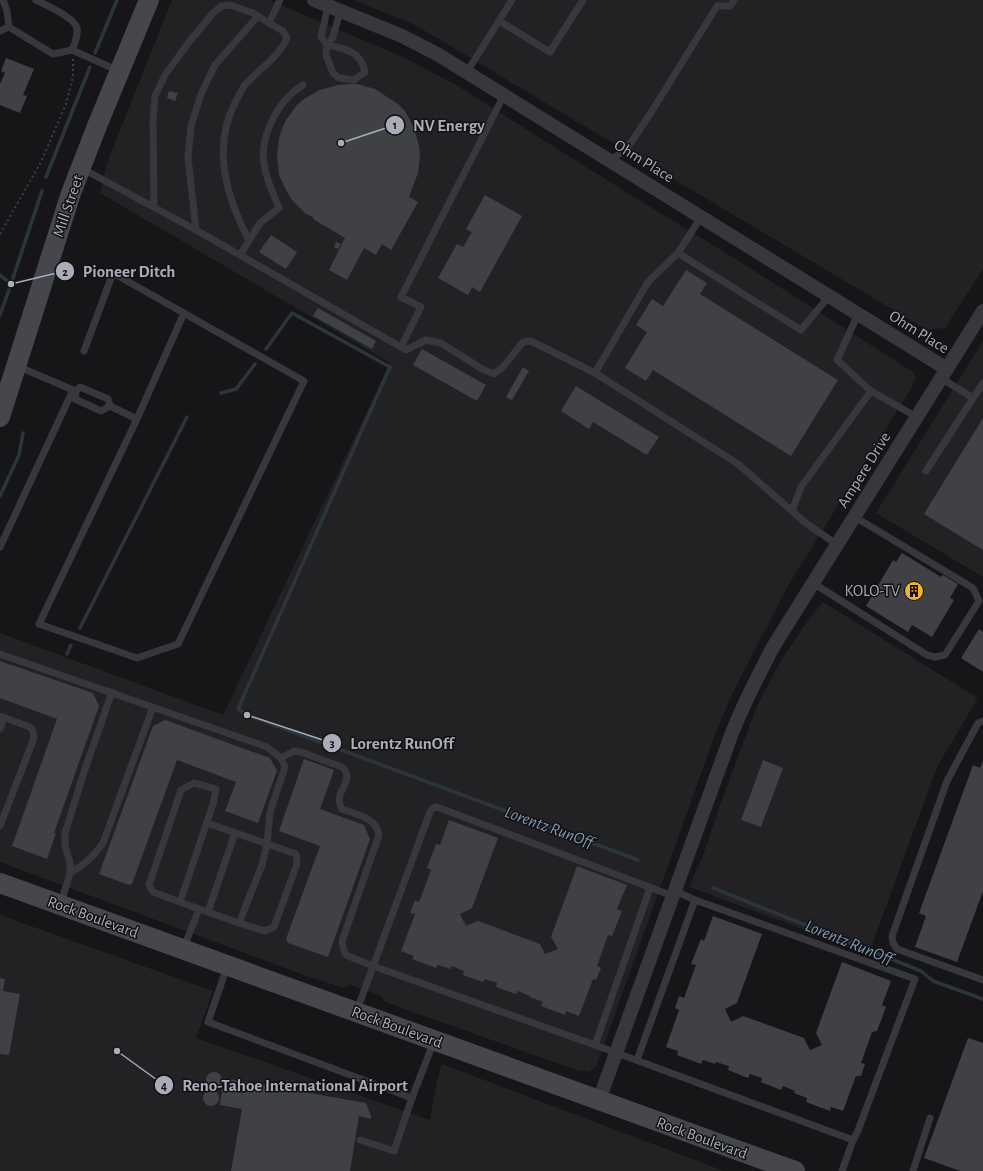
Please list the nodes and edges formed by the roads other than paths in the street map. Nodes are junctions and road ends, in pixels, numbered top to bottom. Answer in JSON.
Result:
{"nodes":[{"id":1,"x":3,"y":0,"type":"edge"},
{"id":2,"x":36,"y":0,"type":"edge"},
{"id":3,"x":149,"y":0,"type":"edge"},
{"id":4,"x":280,"y":0,"type":"edge"},
{"id":5,"x":314,"y":0,"type":"edge"},
{"id":6,"x":512,"y":0,"type":"edge"},
{"id":7,"x":583,"y":0,"type":"edge"},
{"id":8,"x":734,"y":0,"type":"edge"},
{"id":9,"x":334,"y":8,"type":"junction"},
{"id":10,"x":258,"y":16,"type":"junction"},
{"id":11,"x":500,"y":21,"type":"junction"},
{"id":12,"x":269,"y":23,"type":"junction"},
{"id":13,"x":9,"y":27,"type":"junction"},
{"id":14,"x":0,"y":31,"type":"edge"},
{"id":15,"x":326,"y":45,"type":"junction"},
{"id":16,"x":72,"y":50,"type":"junction"},
{"id":17,"x":120,"y":71,"type":"junction"},
{"id":18,"x":468,"y":72,"type":"junction"},
{"id":19,"x":303,"y":85,"type":"dead end"},
{"id":20,"x":504,"y":95,"type":"junction"},
{"id":21,"x":610,"y":161,"type":"junction"},
{"id":22,"x":81,"y":168,"type":"junction"},
{"id":23,"x":154,"y":208,"type":"junction"},
{"id":24,"x":701,"y":217,"type":"junction"},
{"id":25,"x":196,"y":230,"type":"junction"},
{"id":26,"x":249,"y":240,"type":"junction"},
{"id":27,"x":678,"y":253,"type":"junction"},
{"id":28,"x":240,"y":255,"type":"junction"},
{"id":29,"x":829,"y":296,"type":"junction"},
{"id":30,"x":983,"y":311,"type":"edge"},
{"id":31,"x":184,"y":313,"type":"junction"},
{"id":32,"x":858,"y":314,"type":"junction"},
{"id":33,"x":401,"y":346,"type":"junction"},
{"id":34,"x":84,"y":351,"type":"dead end"},
{"id":35,"x":17,"y":365,"type":"junction"},
{"id":36,"x":595,"y":372,"type":"junction"},
{"id":37,"x":944,"y":374,"type":"junction"},
{"id":38,"x":983,"y":383,"type":"edge"},
{"id":39,"x":74,"y":390,"type":"junction"},
{"id":40,"x":871,"y":391,"type":"junction"},
{"id":41,"x":973,"y":398,"type":"junction"},
{"id":42,"x":110,"y":406,"type":"junction"},
{"id":43,"x":0,"y":417,"type":"edge"},
{"id":44,"x":917,"y":418,"type":"junction"},
{"id":45,"x":137,"y":419,"type":"junction"},
{"id":46,"x":926,"y":471,"type":"dead end"},
{"id":47,"x":792,"y":511,"type":"junction"},
{"id":48,"x":855,"y":517,"type":"junction"},
{"id":49,"x":838,"y":545,"type":"junction"},
{"id":50,"x":0,"y":546,"type":"edge"},
{"id":51,"x":813,"y":583,"type":"junction"},
{"id":52,"x":981,"y":601,"type":"edge"},
{"id":53,"x":0,"y":654,"type":"edge"},
{"id":54,"x":112,"y":692,"type":"junction"},
{"id":55,"x":153,"y":707,"type":"junction"},
{"id":56,"x":2,"y":717,"type":"edge"},
{"id":57,"x":983,"y":721,"type":"edge"},
{"id":58,"x":0,"y":729,"type":"edge"},
{"id":59,"x":282,"y":758,"type":"junction"},
{"id":60,"x":207,"y":823,"type":"junction"},
{"id":61,"x":0,"y":826,"type":"edge"},
{"id":62,"x":235,"y":833,"type":"junction"},
{"id":63,"x":267,"y":844,"type":"junction"},
{"id":64,"x":70,"y":873,"type":"junction"},
{"id":65,"x":0,"y":883,"type":"edge"},
{"id":66,"x":650,"y":888,"type":"junction"},
{"id":67,"x":674,"y":894,"type":"junction"},
{"id":68,"x":695,"y":900,"type":"junction"},
{"id":69,"x":180,"y":902,"type":"junction"},
{"id":70,"x":61,"y":905,"type":"junction"},
{"id":71,"x":199,"y":909,"type":"junction"},
{"id":72,"x":208,"y":912,"type":"junction"},
{"id":73,"x":239,"y":923,"type":"junction"},
{"id":74,"x":183,"y":950,"type":"junction"},
{"id":75,"x":228,"y":966,"type":"junction"},
{"id":76,"x":373,"y":966,"type":"junction"},
{"id":77,"x":983,"y":980,"type":"edge"},
{"id":78,"x":356,"y":1012,"type":"junction"},
{"id":79,"x":434,"y":1040,"type":"junction"},
{"id":80,"x":595,"y":1045,"type":"junction"},
{"id":81,"x":616,"y":1053,"type":"junction"},
{"id":82,"x":637,"y":1060,"type":"junction"},
{"id":83,"x":412,"y":1098,"type":"junction"},
{"id":84,"x":599,"y":1100,"type":"junction"},
{"id":85,"x":930,"y":1118,"type":"dead end"},
{"id":86,"x":360,"y":1140,"type":"dead end"},
{"id":87,"x":853,"y":1140,"type":"junction"},
{"id":88,"x":795,"y":1171,"type":"edge"},
{"id":89,"x":842,"y":1171,"type":"edge"},
{"id":90,"x":913,"y":1171,"type":"edge"}],
"edges":[{"from":1,"to":13,"type":"lane"},
{"from":2,"to":16,"type":"lane"},
{"from":3,"to":17,"type":"main road","name":"Mill Street"},
{"from":4,"to":12,"type":"lane"},
{"from":5,"to":9,"type":"street","name":"Ohm Place"},
{"from":6,"to":11,"type":"lane"},
{"from":7,"to":11,"type":"lane"},
{"from":8,"to":21,"type":"lane"},
{"from":9,"to":15,"type":"lane"},
{"from":9,"to":15,"type":"lane"},
{"from":9,"to":18,"type":"street","name":"Ohm Place"},
{"from":10,"to":12,"type":"lane"},
{"from":10,"to":23,"type":"lane"},
{"from":10,"to":25,"type":"lane"},
{"from":11,"to":18,"type":"lane"},
{"from":12,"to":26,"type":"lane"},
{"from":13,"to":14,"type":"lane"},
{"from":13,"to":16,"type":"lane"},
{"from":15,"to":15,"type":"lane"},
{"from":16,"to":17,"type":"lane"},
{"from":17,"to":22,"type":"main road","name":"Mill Street"},
{"from":18,"to":20,"type":"street","name":"Ohm Place"},
{"from":19,"to":26,"type":"lane"},
{"from":20,"to":21,"type":"street","name":"Ohm Place"},
{"from":20,"to":33,"type":"lane"},
{"from":21,"to":24,"type":"street","name":"Ohm Place"},
{"from":22,"to":23,"type":"lane"},
{"from":22,"to":35,"type":"main road","name":"Mill Street"},
{"from":23,"to":25,"type":"lane"},
{"from":24,"to":27,"type":"lane"},
{"from":24,"to":29,"type":"street","name":"Ohm Place"},
{"from":25,"to":28,"type":"lane"},
{"from":26,"to":28,"type":"lane"},
{"from":27,"to":29,"type":"lane"},
{"from":27,"to":36,"type":"lane"},
{"from":28,"to":33,"type":"lane"},
{"from":29,"to":32,"type":"street","name":"Ohm Place"},
{"from":30,"to":37,"type":"street","name":"Ampere Drive"},
{"from":31,"to":34,"type":"lane"},
{"from":31,"to":45,"type":"lane"},
{"from":31,"to":45,"type":"lane"},
{"from":32,"to":37,"type":"street","name":"Ohm Place"},
{"from":32,"to":40,"type":"lane"},
{"from":33,"to":36,"type":"lane"},
{"from":35,"to":39,"type":"lane"},
{"from":35,"to":43,"type":"main road","name":"Mill Street"},
{"from":36,"to":47,"type":"lane"},
{"from":37,"to":41,"type":"lane"},
{"from":37,"to":44,"type":"street","name":"Ampere Drive"},
{"from":38,"to":41,"type":"lane"},
{"from":39,"to":42,"type":"lane"},
{"from":39,"to":42,"type":"lane"},
{"from":39,"to":50,"type":"lane"},
{"from":40,"to":44,"type":"lane"},
{"from":40,"to":47,"type":"lane"},
{"from":41,"to":46,"type":"lane"},
{"from":42,"to":45,"type":"lane"},
{"from":44,"to":48,"type":"street","name":"Ampere Drive"},
{"from":47,"to":49,"type":"lane"},
{"from":48,"to":49,"type":"street","name":"Ampere Drive"},
{"from":48,"to":52,"type":"lane"},
{"from":49,"to":51,"type":"street","name":"Ampere Drive"},
{"from":51,"to":52,"type":"lane"},
{"from":51,"to":67,"type":"street","name":"Ampere Drive"},
{"from":53,"to":54,"type":"lane"},
{"from":54,"to":55,"type":"lane"},
{"from":54,"to":64,"type":"lane"},
{"from":55,"to":59,"type":"lane"},
{"from":55,"to":64,"type":"lane"},
{"from":56,"to":58,"type":"lane"},
{"from":56,"to":61,"type":"lane"},
{"from":57,"to":77,"type":"lane"},
{"from":59,"to":63,"type":"lane"},
{"from":59,"to":76,"type":"lane"},
{"from":60,"to":62,"type":"lane"},
{"from":60,"to":69,"type":"lane"},
{"from":60,"to":69,"type":"lane"},
{"from":62,"to":63,"type":"lane"},
{"from":62,"to":72,"type":"lane"},
{"from":63,"to":73,"type":"lane"},
{"from":63,"to":73,"type":"lane"},
{"from":64,"to":70,"type":"lane"},
{"from":65,"to":70,"type":"main road","name":"Rock Boulevard"},
{"from":66,"to":67,"type":"lane"},
{"from":66,"to":76,"type":"lane"},
{"from":66,"to":80,"type":"lane"},
{"from":67,"to":68,"type":"lane"},
{"from":67,"to":81,"type":"street","name":"Ampere Drive"},
{"from":68,"to":82,"type":"lane"},
{"from":68,"to":87,"type":"lane"},
{"from":69,"to":71,"type":"lane"},
{"from":70,"to":74,"type":"main road","name":"Rock Boulevard"},
{"from":71,"to":72,"type":"lane"},
{"from":71,"to":74,"type":"lane"},
{"from":72,"to":73,"type":"lane"},
{"from":74,"to":75,"type":"main road","name":"Rock Boulevard"},
{"from":75,"to":78,"type":"main road","name":"Rock Boulevard"},
{"from":75,"to":83,"type":"lane"},
{"from":76,"to":78,"type":"lane"},
{"from":76,"to":80,"type":"lane"},
{"from":78,"to":79,"type":"main road","name":"Rock Boulevard"},
{"from":79,"to":83,"type":"lane"},
{"from":79,"to":84,"type":"main road","name":"Rock Boulevard"},
{"from":80,"to":81,"type":"lane"},
{"from":81,"to":82,"type":"lane"},
{"from":81,"to":84,"type":"street","name":"Ampere Drive"},
{"from":82,"to":87,"type":"lane"},
{"from":83,"to":86,"type":"lane"},
{"from":84,"to":88,"type":"main road","name":"Rock Boulevard"},
{"from":85,"to":90,"type":"lane"},
{"from":87,"to":89,"type":"lane"}]}
